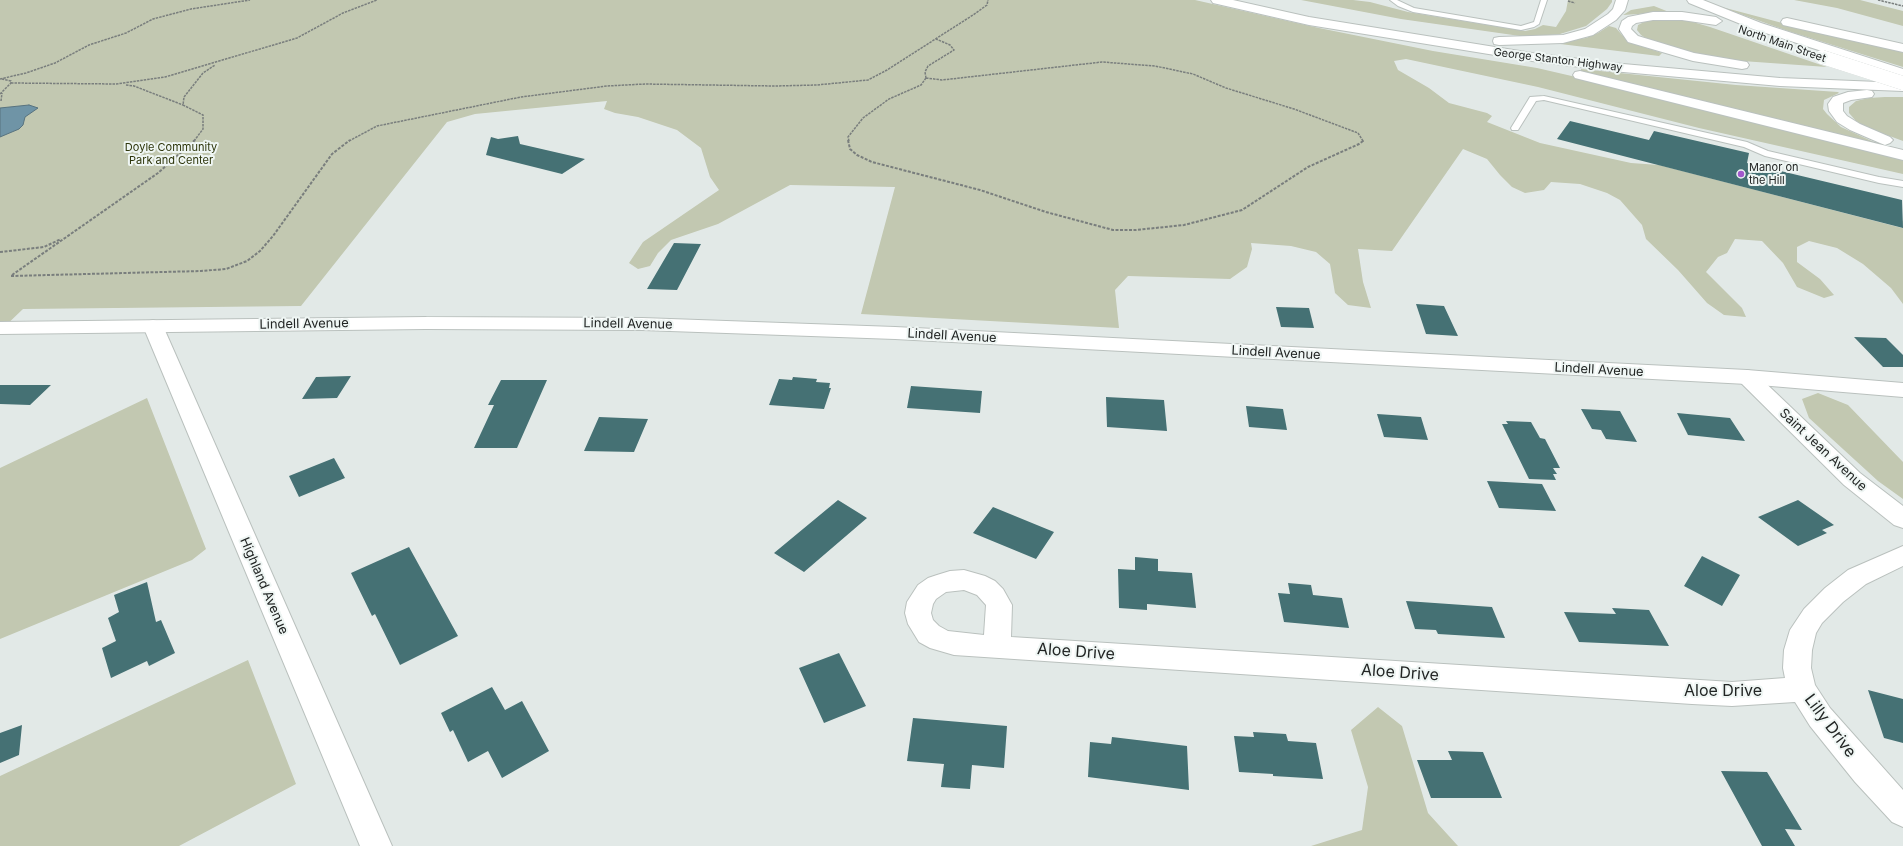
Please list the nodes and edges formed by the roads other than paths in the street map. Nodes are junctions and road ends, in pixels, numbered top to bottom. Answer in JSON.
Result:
{"nodes":[{"id":1,"x":1217,"y":0,"type":"edge"},
{"id":2,"x":1269,"y":0,"type":"edge"},
{"id":3,"x":1393,"y":0,"type":"edge"},
{"id":4,"x":1544,"y":0,"type":"edge"},
{"id":5,"x":1714,"y":0,"type":"edge"},
{"id":6,"x":1686,"y":1,"type":"edge"},
{"id":7,"x":1293,"y":5,"type":"dead end"},
{"id":8,"x":1620,"y":5,"type":"edge"},
{"id":9,"x":1634,"y":6,"type":"dead end"},
{"id":10,"x":1324,"y":11,"type":"dead end"},
{"id":11,"x":1759,"y":14,"type":"dead end"},
{"id":12,"x":1774,"y":18,"type":"dead end"},
{"id":13,"x":1716,"y":21,"type":"junction"},
{"id":14,"x":1495,"y":41,"type":"junction"},
{"id":15,"x":1454,"y":46,"type":"junction"},
{"id":16,"x":1903,"y":48,"type":"edge"},
{"id":17,"x":1903,"y":73,"type":"edge"},
{"id":18,"x":1802,"y":74,"type":"junction"},
{"id":19,"x":1903,"y":78,"type":"edge"},
{"id":20,"x":1903,"y":83,"type":"edge"},
{"id":21,"x":1903,"y":87,"type":"edge"},
{"id":22,"x":1903,"y":95,"type":"edge"},
{"id":23,"x":1515,"y":128,"type":"dead end"},
{"id":24,"x":1903,"y":146,"type":"edge"},
{"id":25,"x":1903,"y":156,"type":"edge"},
{"id":26,"x":1879,"y":180,"type":"junction"},
{"id":27,"x":1903,"y":184,"type":"edge"},
{"id":28,"x":1903,"y":191,"type":"edge"},
{"id":29,"x":153,"y":326,"type":"junction"},
{"id":30,"x":0,"y":328,"type":"edge"},
{"id":31,"x":1747,"y":377,"type":"junction"},
{"id":32,"x":1903,"y":390,"type":"edge"},
{"id":33,"x":1903,"y":519,"type":"edge"},
{"id":34,"x":1903,"y":555,"type":"edge"},
{"id":35,"x":997,"y":647,"type":"dead end"},
{"id":36,"x":1802,"y":689,"type":"junction"},
{"id":37,"x":1903,"y":812,"type":"edge"},
{"id":38,"x":376,"y":846,"type":"edge"}],
"edges":[{"from":1,"to":15,"type":"main road","name":"George Stanton Highway"},
{"from":2,"to":7,"type":"main road"},
{"from":3,"to":4,"type":"lane"},
{"from":5,"to":11,"type":"main road"},
{"from":6,"to":13,"type":"main road","name":"North Main Street"},
{"from":6,"to":17,"type":"main road","name":"North Main Street"},
{"from":8,"to":9,"type":"main road"},
{"from":8,"to":14,"type":"main road"},
{"from":10,"to":14,"type":"main road","name":"George Stanton Highway"},
{"from":12,"to":16,"type":"main road"},
{"from":13,"to":18,"type":"main road"},
{"from":13,"to":20,"type":"main road","name":"North Main Street","bridge":true},
{"from":14,"to":18,"type":"main road","name":"George Stanton Highway"},
{"from":15,"to":21,"type":"main road","name":"George Stanton Highway"},
{"from":15,"to":25,"type":"main road"},
{"from":18,"to":19,"type":"main road","name":"George Stanton Highway"},
{"from":22,"to":24,"type":"main road"},
{"from":23,"to":26,"type":"lane"},
{"from":26,"to":27,"type":"lane"},
{"from":26,"to":28,"type":"lane"},
{"from":29,"to":30,"type":"main road","name":"Lindell Avenue"},
{"from":29,"to":31,"type":"main road","name":"Lindell Avenue"},
{"from":29,"to":38,"type":"main road","name":"Highland Avenue"},
{"from":31,"to":32,"type":"main road","name":"Lindell Avenue"},
{"from":31,"to":33,"type":"main road","name":"Saint Jean Avenue"},
{"from":34,"to":36,"type":"main road","name":"Lilly Drive"},
{"from":35,"to":36,"type":"main road","name":"Aloe Drive"},
{"from":36,"to":37,"type":"main road","name":"Lilly Drive"}]}
